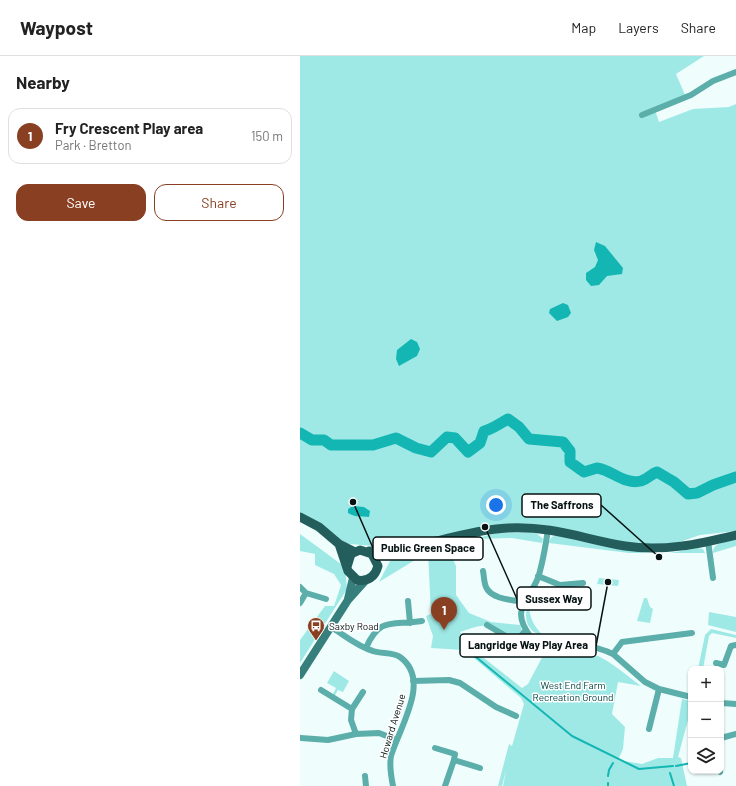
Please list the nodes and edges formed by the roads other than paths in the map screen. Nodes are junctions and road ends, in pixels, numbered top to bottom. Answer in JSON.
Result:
{"nodes":[{"id":1,"x":736,"y":72,"type":"edge"},
{"id":2,"x":642,"y":115,"type":"dead end"},
{"id":3,"x":300,"y":517,"type":"edge"},
{"id":4,"x":548,"y":529,"type":"junction"},
{"id":5,"x":736,"y":535,"type":"edge"},
{"id":6,"x":708,"y":542,"type":"junction"},
{"id":7,"x":339,"y":544,"type":"junction"},
{"id":8,"x":369,"y":551,"type":"junction"},
{"id":9,"x":355,"y":552,"type":"junction"},
{"id":10,"x":394,"y":552,"type":"junction"},
{"id":11,"x":378,"y":566,"type":"junction"},
{"id":12,"x":347,"y":567,"type":"junction"},
{"id":13,"x":483,"y":571,"type":"dead end"},
{"id":14,"x":538,"y":576,"type":"junction"},
{"id":15,"x":353,"y":578,"type":"junction"},
{"id":16,"x":712,"y":578,"type":"dead end"},
{"id":17,"x":366,"y":580,"type":"junction"},
{"id":18,"x":583,"y":583,"type":"dead end"},
{"id":19,"x":300,"y":587,"type":"edge"},
{"id":20,"x":306,"y":593,"type":"junction"},
{"id":21,"x":326,"y":599,"type":"dead end"},
{"id":22,"x":348,"y":600,"type":"junction"},
{"id":23,"x":408,"y":601,"type":"dead end"},
{"id":24,"x":523,"y":602,"type":"junction"},
{"id":25,"x":300,"y":603,"type":"edge"},
{"id":26,"x":422,"y":621,"type":"dead end"},
{"id":27,"x":410,"y":623,"type":"junction"},
{"id":28,"x":487,"y":625,"type":"dead end"},
{"id":29,"x":331,"y":627,"type":"junction"},
{"id":30,"x":526,"y":630,"type":"junction"},
{"id":31,"x":692,"y":633,"type":"dead end"},
{"id":32,"x":736,"y":645,"type":"edge"},
{"id":33,"x":366,"y":648,"type":"junction"},
{"id":34,"x":613,"y":654,"type":"junction"},
{"id":35,"x":716,"y":663,"type":"dead end"},
{"id":36,"x":300,"y":675,"type":"edge"},
{"id":37,"x":414,"y":681,"type":"junction"},
{"id":38,"x":659,"y":689,"type":"junction"},
{"id":39,"x":322,"y":690,"type":"dead end"},
{"id":40,"x":363,"y":692,"type":"dead end"},
{"id":41,"x":688,"y":697,"type":"edge"},
{"id":42,"x":724,"y":703,"type":"edge"},
{"id":43,"x":736,"y":704,"type":"edge"},
{"id":44,"x":352,"y":709,"type":"junction"},
{"id":45,"x":516,"y":716,"type":"dead end"},
{"id":46,"x":649,"y":729,"type":"dead end"},
{"id":47,"x":356,"y":734,"type":"junction"},
{"id":48,"x":736,"y":734,"type":"edge"},
{"id":49,"x":301,"y":737,"type":"edge"},
{"id":50,"x":724,"y":737,"type":"edge"},
{"id":51,"x":397,"y":740,"type":"junction"},
{"id":52,"x":435,"y":748,"type":"dead end"},
{"id":53,"x":454,"y":760,"type":"junction"},
{"id":54,"x":480,"y":768,"type":"dead end"},
{"id":55,"x":365,"y":776,"type":"dead end"},
{"id":56,"x":366,"y":786,"type":"edge"},
{"id":57,"x":393,"y":786,"type":"edge"},
{"id":58,"x":445,"y":786,"type":"edge"}],
"edges":[{"from":1,"to":2,"type":"street"},
{"from":3,"to":7,"type":"main road"},
{"from":4,"to":6,"type":"main road"},
{"from":4,"to":10,"type":"main road"},
{"from":4,"to":14,"type":"street"},
{"from":5,"to":6,"type":"main road"},
{"from":6,"to":16,"type":"street"},
{"from":7,"to":9,"type":"main road"},
{"from":7,"to":12,"type":"main road"},
{"from":8,"to":9,"type":"main road"},
{"from":8,"to":10,"type":"main road"},
{"from":8,"to":11,"type":"main road"},
{"from":9,"to":12,"type":"main road"},
{"from":10,"to":11,"type":"main road"},
{"from":11,"to":17,"type":"main road"},
{"from":12,"to":15,"type":"main road"},
{"from":13,"to":24,"type":"street"},
{"from":14,"to":18,"type":"street"},
{"from":14,"to":24,"type":"street"},
{"from":15,"to":17,"type":"main road"},
{"from":15,"to":22,"type":"street"},
{"from":17,"to":22,"type":"street"},
{"from":19,"to":20,"type":"street"},
{"from":20,"to":21,"type":"street"},
{"from":20,"to":25,"type":"street"},
{"from":22,"to":29,"type":"street"},
{"from":23,"to":27,"type":"street"},
{"from":24,"to":30,"type":"street"},
{"from":26,"to":27,"type":"street"},
{"from":27,"to":33,"type":"street"},
{"from":28,"to":30,"type":"street"},
{"from":29,"to":33,"type":"street"},
{"from":29,"to":36,"type":"street"},
{"from":30,"to":34,"type":"street"},
{"from":31,"to":34,"type":"street"},
{"from":32,"to":35,"type":"street"},
{"from":33,"to":37,"type":"street"},
{"from":34,"to":38,"type":"street"},
{"from":37,"to":45,"type":"street"},
{"from":37,"to":51,"type":"street","name":"Howard Avenue"},
{"from":38,"to":41,"type":"street"},
{"from":38,"to":46,"type":"street"},
{"from":39,"to":44,"type":"street"},
{"from":40,"to":44,"type":"street"},
{"from":42,"to":43,"type":"street"},
{"from":44,"to":47,"type":"street"},
{"from":47,"to":49,"type":"street"},
{"from":47,"to":51,"type":"street"},
{"from":48,"to":50,"type":"street"},
{"from":51,"to":57,"type":"street","name":"Howard Avenue"},
{"from":52,"to":53,"type":"street"},
{"from":53,"to":54,"type":"street"},
{"from":53,"to":58,"type":"street"},
{"from":55,"to":56,"type":"street"}]}
